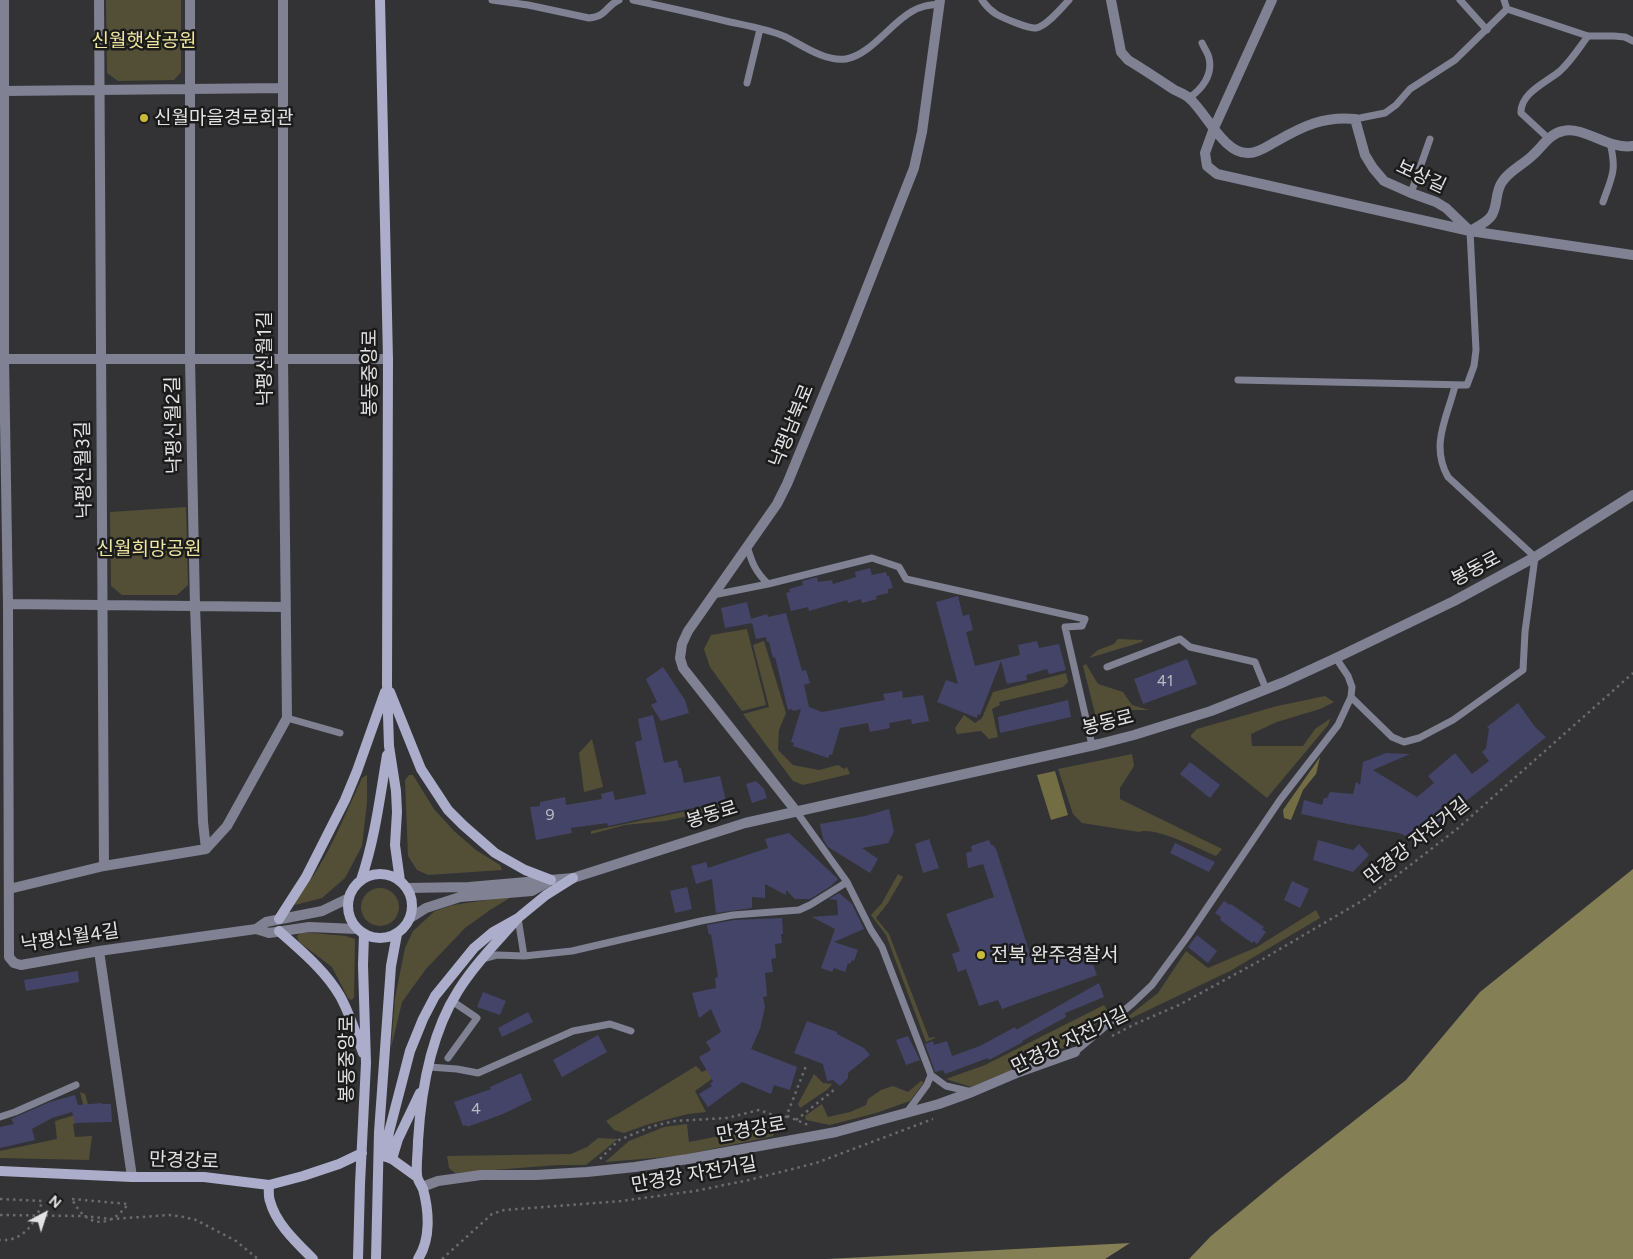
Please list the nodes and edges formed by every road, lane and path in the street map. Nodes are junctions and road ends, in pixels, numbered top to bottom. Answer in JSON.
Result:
{"nodes":[{"id":1,"x":4,"y":0,"type":"edge"},
{"id":2,"x":99,"y":0,"type":"edge"},
{"id":3,"x":190,"y":0,"type":"edge"},
{"id":4,"x":283,"y":0,"type":"edge"},
{"id":5,"x":380,"y":0,"type":"edge"},
{"id":6,"x":492,"y":0,"type":"edge"},
{"id":7,"x":619,"y":0,"type":"edge"},
{"id":8,"x":633,"y":0,"type":"edge"},
{"id":9,"x":982,"y":0,"type":"edge"},
{"id":10,"x":1069,"y":0,"type":"edge"},
{"id":11,"x":1111,"y":0,"type":"edge"},
{"id":12,"x":1272,"y":0,"type":"edge"},
{"id":13,"x":1460,"y":0,"type":"edge"},
{"id":14,"x":1504,"y":0,"type":"edge"},
{"id":15,"x":940,"y":2,"type":"edge"},
{"id":16,"x":670,"y":4,"type":"edge"},
{"id":17,"x":1507,"y":9,"type":"junction"},
{"id":18,"x":760,"y":28,"type":"junction"},
{"id":19,"x":1486,"y":30,"type":"junction"},
{"id":20,"x":1588,"y":36,"type":"junction"},
{"id":21,"x":1633,"y":41,"type":"edge"},
{"id":22,"x":1202,"y":43,"type":"dead end"},
{"id":23,"x":747,"y":83,"type":"dead end"},
{"id":24,"x":283,"y":88,"type":"junction"},
{"id":25,"x":191,"y":89,"type":"junction"},
{"id":26,"x":100,"y":90,"type":"junction"},
{"id":27,"x":5,"y":92,"type":"junction"},
{"id":28,"x":1189,"y":98,"type":"junction"},
{"id":29,"x":1355,"y":119,"type":"junction"},
{"id":30,"x":1214,"y":128,"type":"junction"},
{"id":31,"x":1548,"y":138,"type":"junction"},
{"id":32,"x":1430,"y":139,"type":"dead end"},
{"id":33,"x":1610,"y":143,"type":"junction"},
{"id":34,"x":1633,"y":146,"type":"edge"},
{"id":35,"x":1411,"y":193,"type":"junction"},
{"id":36,"x":1603,"y":202,"type":"dead end"},
{"id":37,"x":1470,"y":231,"type":"junction"},
{"id":38,"x":1633,"y":255,"type":"edge"},
{"id":39,"x":2,"y":359,"type":"edge"},
{"id":40,"x":101,"y":359,"type":"junction"},
{"id":41,"x":190,"y":359,"type":"junction"},
{"id":42,"x":282,"y":359,"type":"junction"},
{"id":43,"x":388,"y":359,"type":"junction"},
{"id":44,"x":1238,"y":380,"type":"dead end"},
{"id":45,"x":1454,"y":386,"type":"junction"},
{"id":46,"x":1633,"y":495,"type":"edge"},
{"id":47,"x":748,"y":546,"type":"junction"},
{"id":48,"x":1535,"y":557,"type":"junction"},
{"id":49,"x":768,"y":584,"type":"junction"},
{"id":50,"x":712,"y":595,"type":"junction"},
{"id":51,"x":8,"y":604,"type":"junction"},
{"id":52,"x":103,"y":605,"type":"junction"},
{"id":53,"x":195,"y":606,"type":"junction"},
{"id":54,"x":285,"y":607,"type":"junction"},
{"id":55,"x":1336,"y":658,"type":"junction"},
{"id":56,"x":1107,"y":667,"type":"dead end"},
{"id":57,"x":1633,"y":674,"type":"edge"},
{"id":58,"x":387,"y":684,"type":"junction"},
{"id":59,"x":1266,"y":690,"type":"junction"},
{"id":60,"x":1351,"y":697,"type":"junction"},
{"id":61,"x":287,"y":718,"type":"junction"},
{"id":62,"x":340,"y":734,"type":"dead end"},
{"id":63,"x":1092,"y":745,"type":"junction"},
{"id":64,"x":388,"y":746,"type":"junction"},
{"id":65,"x":796,"y":811,"type":"junction"},
{"id":66,"x":206,"y":849,"type":"junction"},
{"id":67,"x":104,"y":866,"type":"junction"},
{"id":68,"x":573,"y":878,"type":"junction"},
{"id":69,"x":361,"y":880,"type":"junction"},
{"id":70,"x":551,"y":880,"type":"junction"},
{"id":71,"x":847,"y":882,"type":"junction"},
{"id":72,"x":404,"y":885,"type":"junction"},
{"id":73,"x":9,"y":889,"type":"junction"},
{"id":74,"x":349,"y":898,"type":"junction"},
{"id":75,"x":410,"y":918,"type":"junction"},
{"id":76,"x":518,"y":918,"type":"junction"},
{"id":77,"x":279,"y":919,"type":"junction"},
{"id":78,"x":256,"y":929,"type":"junction"},
{"id":79,"x":279,"y":931,"type":"junction"},
{"id":80,"x":361,"y":931,"type":"junction"},
{"id":81,"x":397,"y":934,"type":"junction"},
{"id":82,"x":100,"y":951,"type":"junction"},
{"id":83,"x":524,"y":956,"type":"junction"},
{"id":84,"x":481,"y":959,"type":"junction"},
{"id":85,"x":452,"y":1002,"type":"junction"},
{"id":86,"x":631,"y":1031,"type":"dead end"},
{"id":87,"x":1111,"y":1036,"type":"dead end"},
{"id":88,"x":1075,"y":1052,"type":"joint"},
{"id":89,"x":448,"y":1058,"type":"dead end"},
{"id":90,"x":366,"y":1063,"type":"junction"},
{"id":91,"x":806,"y":1066,"type":"dead end"},
{"id":92,"x":429,"y":1067,"type":"junction"},
{"id":93,"x":931,"y":1075,"type":"junction"},
{"id":94,"x":425,"y":1084,"type":"junction"},
{"id":95,"x":76,"y":1085,"type":"dead end"},
{"id":96,"x":835,"y":1089,"type":"dead end"},
{"id":97,"x":972,"y":1092,"type":"junction"},
{"id":98,"x":907,"y":1113,"type":"junction"},
{"id":99,"x":0,"y":1117,"type":"edge"},
{"id":100,"x":785,"y":1119,"type":"junction"},
{"id":101,"x":933,"y":1119,"type":"dead end"},
{"id":102,"x":796,"y":1120,"type":"dead end"},
{"id":103,"x":776,"y":1143,"type":"junction"},
{"id":104,"x":362,"y":1153,"type":"junction"},
{"id":105,"x":386,"y":1157,"type":"junction"},
{"id":106,"x":0,"y":1171,"type":"edge"},
{"id":107,"x":587,"y":1172,"type":"junction"},
{"id":108,"x":132,"y":1177,"type":"junction"},
{"id":109,"x":417,"y":1177,"type":"junction"},
{"id":110,"x":269,"y":1185,"type":"junction"},
{"id":111,"x":422,"y":1187,"type":"junction"},
{"id":112,"x":0,"y":1199,"type":"edge"},
{"id":113,"x":0,"y":1215,"type":"edge"},
{"id":114,"x":37,"y":1216,"type":"junction"},
{"id":115,"x":83,"y":1216,"type":"junction"},
{"id":116,"x":112,"y":1219,"type":"junction"},
{"id":117,"x":0,"y":1240,"type":"edge"},
{"id":118,"x":258,"y":1259,"type":"edge"},
{"id":119,"x":313,"y":1259,"type":"edge"},
{"id":120,"x":358,"y":1259,"type":"edge"},
{"id":121,"x":376,"y":1259,"type":"edge"},
{"id":122,"x":418,"y":1259,"type":"edge"},
{"id":123,"x":442,"y":1259,"type":"edge"}],
"edges":[{"from":1,"to":27,"type":"street","name":"낙평신월4길"},
{"from":2,"to":26,"type":"street","name":"낙평신월3길"},
{"from":3,"to":25,"type":"street","name":"낙평신월2길"},
{"from":4,"to":24,"type":"street","name":"낙평신월1길"},
{"from":5,"to":43,"type":"street","name":"봉동중앙로"},
{"from":6,"to":7,"type":"lane"},
{"from":8,"to":16,"type":"lane"},
{"from":9,"to":10,"type":"lane"},
{"from":11,"to":28,"type":"street"},
{"from":12,"to":30,"type":"street"},
{"from":13,"to":19,"type":"lane"},
{"from":14,"to":17,"type":"lane"},
{"from":15,"to":18,"type":"lane"},
{"from":15,"to":47,"type":"street","name":"낙평남북로"},
{"from":16,"to":18,"type":"lane"},
{"from":17,"to":19,"type":"lane"},
{"from":17,"to":20,"type":"lane"},
{"from":18,"to":23,"type":"lane"},
{"from":19,"to":29,"type":"lane"},
{"from":20,"to":21,"type":"lane"},
{"from":20,"to":31,"type":"lane"},
{"from":22,"to":28,"type":"lane"},
{"from":24,"to":25,"type":"street"},
{"from":24,"to":42,"type":"street","name":"낙평신월1길"},
{"from":25,"to":26,"type":"street"},
{"from":25,"to":41,"type":"street","name":"낙평신월2길"},
{"from":26,"to":27,"type":"street"},
{"from":26,"to":40,"type":"street","name":"낙평신월3길"},
{"from":27,"to":39,"type":"street","name":"낙평신월4길"},
{"from":28,"to":30,"type":"street"},
{"from":29,"to":30,"type":"street"},
{"from":29,"to":35,"type":"street","name":"보상길"},
{"from":30,"to":37,"type":"street"},
{"from":31,"to":33,"type":"street"},
{"from":31,"to":37,"type":"street"},
{"from":32,"to":35,"type":"lane"},
{"from":33,"to":34,"type":"street"},
{"from":33,"to":36,"type":"lane"},
{"from":35,"to":37,"type":"street","name":"보상길"},
{"from":37,"to":38,"type":"street"},
{"from":37,"to":45,"type":"lane"},
{"from":39,"to":40,"type":"street"},
{"from":39,"to":51,"type":"street","name":"낙평신월4길"},
{"from":40,"to":41,"type":"street"},
{"from":40,"to":52,"type":"street","name":"낙평신월3길"},
{"from":41,"to":42,"type":"street"},
{"from":41,"to":53,"type":"street","name":"낙평신월2길"},
{"from":42,"to":43,"type":"street"},
{"from":42,"to":54,"type":"street","name":"낙평신월1길"},
{"from":43,"to":58,"type":"street","name":"봉동중앙로"},
{"from":44,"to":45,"type":"lane"},
{"from":45,"to":48,"type":"lane"},
{"from":46,"to":48,"type":"street","name":"봉동로"},
{"from":47,"to":49,"type":"lane"},
{"from":47,"to":50,"type":"street","name":"낙평남북로"},
{"from":48,"to":55,"type":"street","name":"봉동로"},
{"from":48,"to":60,"type":"lane"},
{"from":49,"to":50,"type":"lane"},
{"from":49,"to":63,"type":"lane"},
{"from":50,"to":65,"type":"street","name":"낙평남북로"},
{"from":51,"to":52,"type":"street"},
{"from":51,"to":73,"type":"street","name":"낙평신월4길"},
{"from":52,"to":53,"type":"street"},
{"from":52,"to":67,"type":"street","name":"낙평신월3길"},
{"from":53,"to":54,"type":"street"},
{"from":53,"to":66,"type":"street","name":"낙평신월2길"},
{"from":54,"to":61,"type":"street","name":"낙평신월1길"},
{"from":55,"to":59,"type":"street","name":"봉동로"},
{"from":55,"to":60,"type":"lane"},
{"from":56,"to":59,"type":"lane"},
{"from":57,"to":87,"type":"path","name":"만경강 자전거길"},
{"from":58,"to":64,"type":"street","name":"봉동중앙로"},
{"from":58,"to":70,"type":"street"},
{"from":58,"to":77,"type":"street"},
{"from":59,"to":63,"type":"street","name":"봉동로"},
{"from":60,"to":88,"type":"lane"},
{"from":61,"to":62,"type":"lane"},
{"from":61,"to":66,"type":"street"},
{"from":63,"to":65,"type":"street","name":"봉동로"},
{"from":64,"to":69,"type":"street","name":"봉동중앙로"},
{"from":64,"to":72,"type":"street","name":"봉동중앙로"},
{"from":65,"to":68,"type":"street","name":"봉동로"},
{"from":65,"to":71,"type":"lane"},
{"from":66,"to":67,"type":"street"},
{"from":67,"to":73,"type":"street"},
{"from":68,"to":70,"type":"street","name":"봉동로"},
{"from":68,"to":76,"type":"street"},
{"from":69,"to":72,"type":"street"},
{"from":69,"to":74,"type":"street","name":"봉동중앙로"},
{"from":70,"to":72,"type":"street","name":"봉동로"},
{"from":70,"to":75,"type":"street","name":"봉동로"},
{"from":71,"to":83,"type":"lane"},
{"from":71,"to":93,"type":"lane"},
{"from":72,"to":75,"type":"street","name":"봉동중앙로"},
{"from":73,"to":82,"type":"street","name":"낙평신월4길"},
{"from":74,"to":77,"type":"street","name":"낙평신월4길"},
{"from":74,"to":80,"type":"street","name":"봉동중앙로"},
{"from":75,"to":81,"type":"street","name":"봉동중앙로"},
{"from":76,"to":83,"type":"lane"},
{"from":76,"to":84,"type":"street"},
{"from":76,"to":105,"type":"street"},
{"from":77,"to":78,"type":"street","name":"낙평신월4길"},
{"from":78,"to":79,"type":"street","name":"낙평신월4길"},
{"from":78,"to":82,"type":"street","name":"낙평신월4길"},
{"from":79,"to":80,"type":"street","name":"낙평신월4길"},
{"from":79,"to":90,"type":"street"},
{"from":80,"to":81,"type":"street"},
{"from":80,"to":90,"type":"street","name":"봉동중앙로"},
{"from":81,"to":105,"type":"street","name":"봉동중앙로"},
{"from":82,"to":108,"type":"street"},
{"from":83,"to":84,"type":"lane"},
{"from":84,"to":85,"type":"street"},
{"from":85,"to":89,"type":"lane"},
{"from":85,"to":92,"type":"street"},
{"from":86,"to":92,"type":"lane"},
{"from":88,"to":97,"type":"street","name":"만경강로"},
{"from":90,"to":104,"type":"street","name":"봉동중앙로"},
{"from":91,"to":100,"type":"path"},
{"from":92,"to":94,"type":"street"},
{"from":93,"to":97,"type":"lane"},
{"from":93,"to":98,"type":"lane"},
{"from":94,"to":105,"type":"street"},
{"from":94,"to":109,"type":"street"},
{"from":95,"to":99,"type":"lane"},
{"from":96,"to":102,"type":"path"},
{"from":97,"to":98,"type":"street","name":"만경강로"},
{"from":98,"to":103,"type":"street","name":"만경강로"},
{"from":100,"to":103,"type":"path"},
{"from":100,"to":107,"type":"path"},
{"from":101,"to":123,"type":"path","name":"만경강 자전거길"},
{"from":103,"to":107,"type":"street","name":"만경강로"},
{"from":104,"to":110,"type":"street","name":"만경강로"},
{"from":104,"to":120,"type":"street","name":"봉동중앙로"},
{"from":105,"to":109,"type":"street"},
{"from":105,"to":121,"type":"street","name":"봉동중앙로"},
{"from":106,"to":108,"type":"street","name":"만경강로"},
{"from":107,"to":111,"type":"street","name":"만경강로"},
{"from":108,"to":110,"type":"street","name":"만경강로"},
{"from":109,"to":111,"type":"street"},
{"from":110,"to":119,"type":"street"},
{"from":111,"to":122,"type":"street"},
{"from":112,"to":114,"type":"path"},
{"from":113,"to":114,"type":"path"},
{"from":114,"to":115,"type":"path"},
{"from":114,"to":117,"type":"path"},
{"from":115,"to":116,"type":"path"},
{"from":115,"to":116,"type":"path"},
{"from":116,"to":118,"type":"path"}]}
